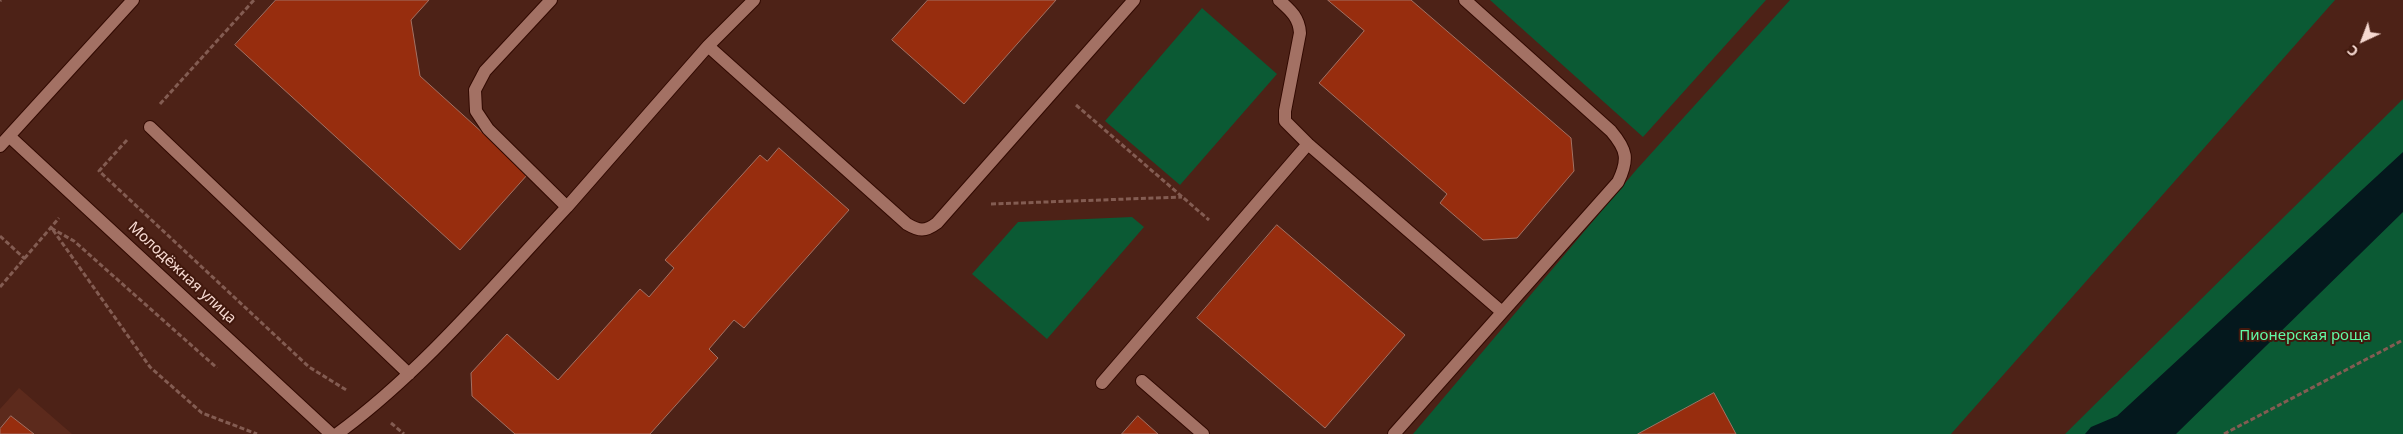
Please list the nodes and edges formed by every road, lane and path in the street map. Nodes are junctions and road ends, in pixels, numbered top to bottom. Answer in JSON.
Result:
{"nodes":[{"id":1,"x":133,"y":0,"type":"edge"},
{"id":2,"x":551,"y":0,"type":"edge"},
{"id":3,"x":754,"y":0,"type":"edge"},
{"id":4,"x":1134,"y":0,"type":"edge"},
{"id":5,"x":1279,"y":0,"type":"edge"},
{"id":6,"x":1465,"y":0,"type":"edge"},
{"id":7,"x":708,"y":46,"type":"junction"},
{"id":8,"x":1057,"y":88,"type":"junction"},
{"id":9,"x":150,"y":126,"type":"dead end"},
{"id":10,"x":9,"y":136,"type":"junction"},
{"id":11,"x":1308,"y":144,"type":"junction"},
{"id":12,"x":0,"y":146,"type":"edge"},
{"id":13,"x":76,"y":197,"type":"junction"},
{"id":14,"x":1182,"y":197,"type":"junction"},
{"id":15,"x":953,"y":205,"type":"junction"},
{"id":16,"x":567,"y":207,"type":"junction"},
{"id":17,"x":52,"y":228,"type":"junction"},
{"id":18,"x":0,"y":236,"type":"edge"},
{"id":19,"x":1228,"y":236,"type":"junction"},
{"id":20,"x":25,"y":259,"type":"junction"},
{"id":21,"x":0,"y":286,"type":"edge"},
{"id":22,"x":1502,"y":312,"type":"junction"},
{"id":23,"x":2403,"y":340,"type":"edge"},
{"id":24,"x":219,"y":370,"type":"dead end"},
{"id":25,"x":409,"y":374,"type":"junction"},
{"id":26,"x":1142,"y":381,"type":"dead end"},
{"id":27,"x":1102,"y":383,"type":"dead end"},
{"id":28,"x":257,"y":434,"type":"edge"},
{"id":29,"x":331,"y":434,"type":"edge"},
{"id":30,"x":337,"y":434,"type":"edge"},
{"id":31,"x":1203,"y":434,"type":"edge"},
{"id":32,"x":1394,"y":434,"type":"edge"},
{"id":33,"x":2224,"y":434,"type":"edge"}],
"edges":[{"from":1,"to":10,"type":"street"},
{"from":2,"to":16,"type":"street"},
{"from":3,"to":7,"type":"street"},
{"from":4,"to":8,"type":"street"},
{"from":5,"to":11,"type":"street"},
{"from":6,"to":22,"type":"street"},
{"from":7,"to":15,"type":"street"},
{"from":7,"to":16,"type":"street"},
{"from":8,"to":14,"type":"path"},
{"from":8,"to":15,"type":"street"},
{"from":9,"to":25,"type":"street"},
{"from":10,"to":12,"type":"street"},
{"from":10,"to":13,"type":"street","name":"Молодёжная улица"},
{"from":11,"to":19,"type":"street"},
{"from":11,"to":22,"type":"street"},
{"from":13,"to":17,"type":"path"},
{"from":13,"to":29,"type":"street","name":"Молодёжная улица"},
{"from":14,"to":15,"type":"path"},
{"from":14,"to":19,"type":"path"},
{"from":16,"to":25,"type":"street"},
{"from":17,"to":20,"type":"path"},
{"from":17,"to":24,"type":"path"},
{"from":17,"to":28,"type":"path"},
{"from":18,"to":20,"type":"path"},
{"from":19,"to":27,"type":"street"},
{"from":20,"to":21,"type":"path"},
{"from":22,"to":32,"type":"street"},
{"from":23,"to":33,"type":"path"},
{"from":25,"to":30,"type":"street"},
{"from":26,"to":31,"type":"street"}]}
